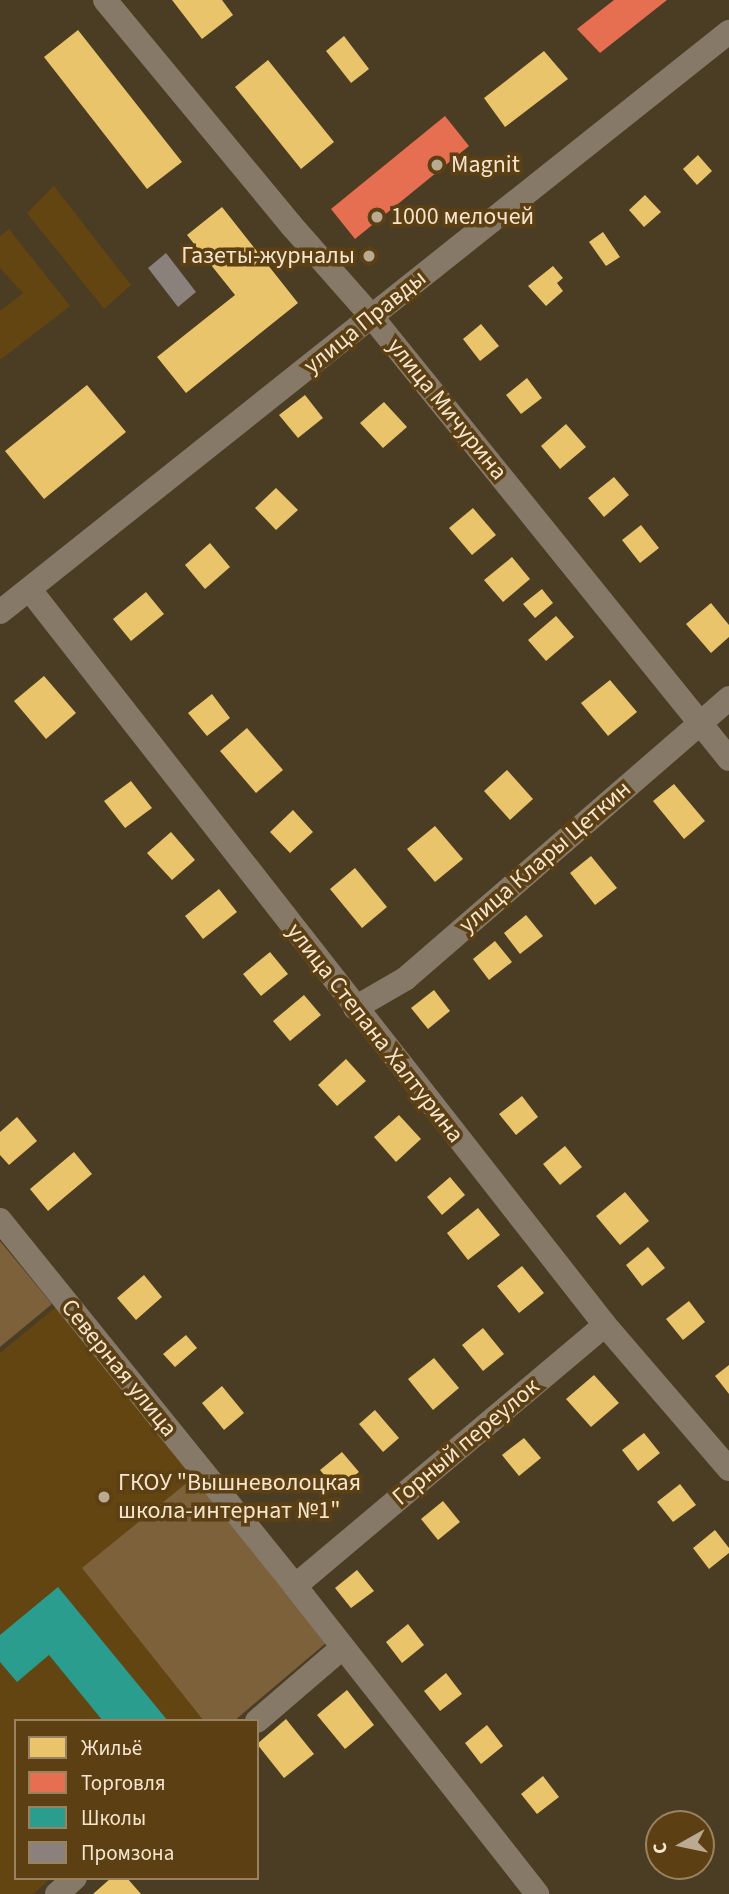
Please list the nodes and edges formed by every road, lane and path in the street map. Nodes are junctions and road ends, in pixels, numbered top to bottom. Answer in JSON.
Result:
{"nodes":[{"id":1,"x":105,"y":0,"type":"edge"},
{"id":2,"x":729,"y":32,"type":"edge"},
{"id":3,"x":372,"y":317,"type":"junction"},
{"id":4,"x":30,"y":590,"type":"junction"},
{"id":5,"x":0,"y":612,"type":"edge"},
{"id":6,"x":729,"y":698,"type":"edge"},
{"id":7,"x":698,"y":723,"type":"junction"},
{"id":8,"x":729,"y":759,"type":"edge"},
{"id":9,"x":355,"y":1008,"type":"junction"},
{"id":10,"x":0,"y":1220,"type":"edge"},
{"id":11,"x":605,"y":1325,"type":"junction"},
{"id":12,"x":729,"y":1469,"type":"edge"},
{"id":13,"x":295,"y":1586,"type":"junction"},
{"id":14,"x":343,"y":1647,"type":"junction"},
{"id":15,"x":259,"y":1719,"type":"edge"},
{"id":16,"x":73,"y":1880,"type":"edge"},
{"id":17,"x":57,"y":1894,"type":"edge"},
{"id":18,"x":537,"y":1894,"type":"edge"}],
"edges":[{"from":1,"to":3,"type":"street","name":"улица Мичурина"},
{"from":2,"to":3,"type":"street","name":"улица Правды"},
{"from":3,"to":4,"type":"street","name":"улица Правды"},
{"from":3,"to":7,"type":"street","name":"улица Мичурина"},
{"from":4,"to":5,"type":"street","name":"улица Правды"},
{"from":4,"to":9,"type":"street","name":"улица Степана Халтурина"},
{"from":6,"to":7,"type":"street","name":"улица Клары Цеткин"},
{"from":7,"to":8,"type":"street","name":"улица Мичурина"},
{"from":7,"to":9,"type":"street","name":"улица Клары Цеткин"},
{"from":9,"to":11,"type":"street","name":"улица Степана Халтурина"},
{"from":10,"to":13,"type":"street","name":"Северная улица"},
{"from":11,"to":12,"type":"street","name":"улица Степана Халтурина"},
{"from":11,"to":13,"type":"street","name":"Горный переулок"},
{"from":13,"to":14,"type":"street","name":"Северная улица"},
{"from":14,"to":15,"type":"street"},
{"from":14,"to":18,"type":"street","name":"Северная улица"},
{"from":16,"to":17,"type":"street"}]}
